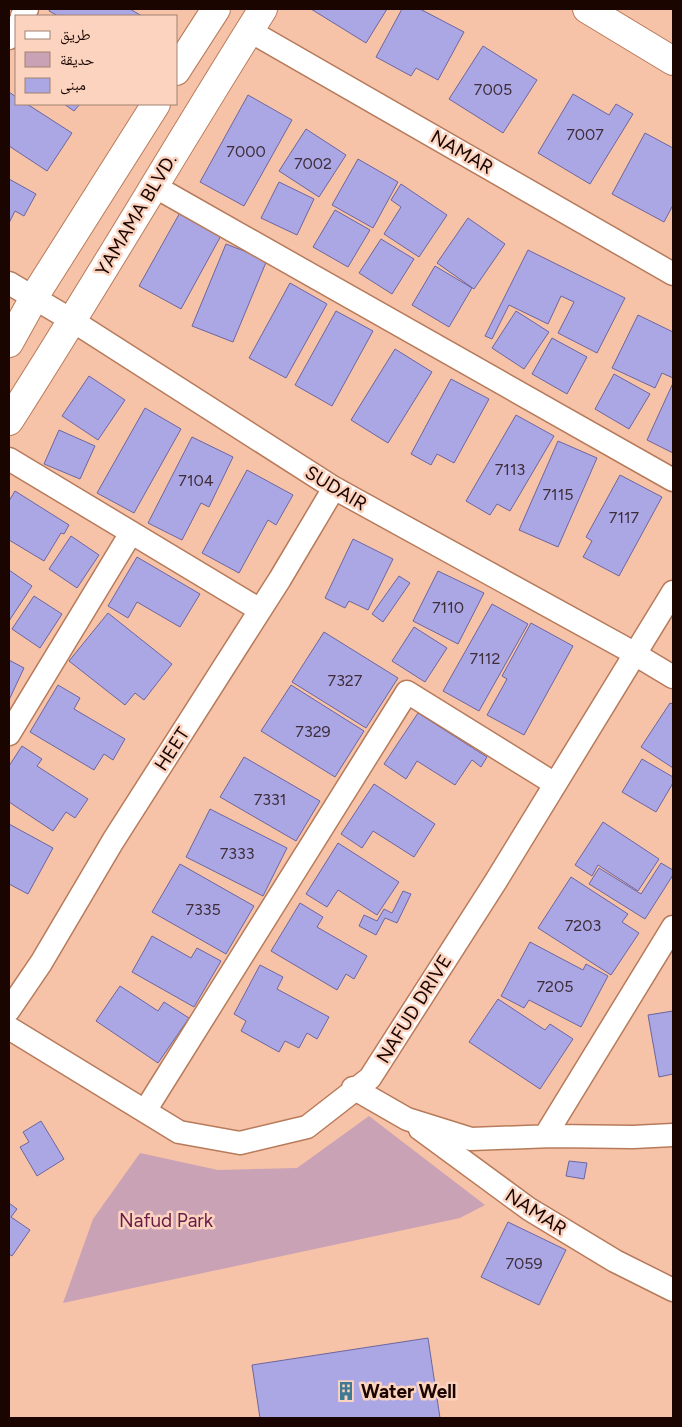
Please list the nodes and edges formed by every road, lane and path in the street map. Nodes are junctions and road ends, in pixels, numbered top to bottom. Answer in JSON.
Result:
{"nodes":[{"id":1,"x":216,"y":9,"type":"edge"},
{"id":2,"x":587,"y":9,"type":"edge"},
{"id":3,"x":256,"y":20,"type":"edge"},
{"id":4,"x":673,"y":61,"type":"edge"},
{"id":5,"x":178,"y":68,"type":"edge"},
{"id":6,"x":155,"y":105,"type":"edge"},
{"id":7,"x":154,"y":186,"type":"junction"},
{"id":8,"x":673,"y":274,"type":"edge"},
{"id":9,"x":9,"y":282,"type":"edge"},
{"id":10,"x":34,"y":298,"type":"junction"},
{"id":11,"x":73,"y":321,"type":"junction"},
{"id":12,"x":9,"y":343,"type":"edge"},
{"id":13,"x":9,"y":421,"type":"edge"},
{"id":14,"x":9,"y":460,"type":"edge"},
{"id":15,"x":673,"y":480,"type":"edge"},
{"id":16,"x":334,"y":488,"type":"junction"},
{"id":17,"x":131,"y":533,"type":"junction"},
{"id":18,"x":673,"y":592,"type":"edge"},
{"id":19,"x":260,"y":610,"type":"junction"},
{"id":20,"x":635,"y":654,"type":"junction"},
{"id":21,"x":673,"y":677,"type":"edge"},
{"id":22,"x":9,"y":734,"type":"edge"},
{"id":23,"x":555,"y":784,"type":"junction"},
{"id":24,"x":673,"y":927,"type":"edge"},
{"id":25,"x":664,"y":954,"type":"edge"},
{"id":26,"x":9,"y":1010,"type":"edge"},
{"id":27,"x":9,"y":1028,"type":"edge"},
{"id":28,"x":354,"y":1089,"type":"junction"},
{"id":29,"x":145,"y":1111,"type":"junction"},
{"id":30,"x":407,"y":1120,"type":"junction"},
{"id":31,"x":673,"y":1135,"type":"edge"},
{"id":32,"x":545,"y":1136,"type":"junction"},
{"id":33,"x":673,"y":1290,"type":"edge"}],
"edges":[{"from":1,"to":5,"type":"main road"},
{"from":2,"to":4,"type":"main road"},
{"from":3,"to":7,"type":"main road","name":"YAMAMA BLVD."},
{"from":3,"to":8,"type":"street","name":"NAMAR"},
{"from":6,"to":10,"type":"main road"},
{"from":7,"to":11,"type":"main road","name":"YAMAMA BLVD."},
{"from":7,"to":15,"type":"street"},
{"from":9,"to":10,"type":"street","name":"SUDAIR"},
{"from":10,"to":11,"type":"street","name":"SUDAIR"},
{"from":10,"to":12,"type":"main road"},
{"from":11,"to":13,"type":"main road","name":"YAMAMA BLVD."},
{"from":11,"to":16,"type":"street","name":"SUDAIR"},
{"from":14,"to":17,"type":"street"},
{"from":16,"to":19,"type":"street","name":"HEET"},
{"from":16,"to":20,"type":"street","name":"SUDAIR"},
{"from":17,"to":19,"type":"street"},
{"from":17,"to":22,"type":"street"},
{"from":18,"to":20,"type":"street","name":"NAFUD DRIVE"},
{"from":19,"to":26,"type":"street","name":"HEET"},
{"from":20,"to":21,"type":"street","name":"SUDAIR"},
{"from":20,"to":23,"type":"street","name":"NAFUD DRIVE"},
{"from":23,"to":28,"type":"street","name":"NAFUD DRIVE"},
{"from":23,"to":29,"type":"street"},
{"from":24,"to":25,"type":"street"},
{"from":25,"to":32,"type":"street"},
{"from":27,"to":29,"type":"street","name":"NAFUD DRIVE"},
{"from":28,"to":29,"type":"street","name":"NAFUD DRIVE"},
{"from":28,"to":30,"type":"street","name":"NAMAR"},
{"from":30,"to":32,"type":"street","name":"NAMAR"},
{"from":30,"to":33,"type":"street","name":"NAMAR"},
{"from":31,"to":32,"type":"street","name":"NAMAR"}]}
